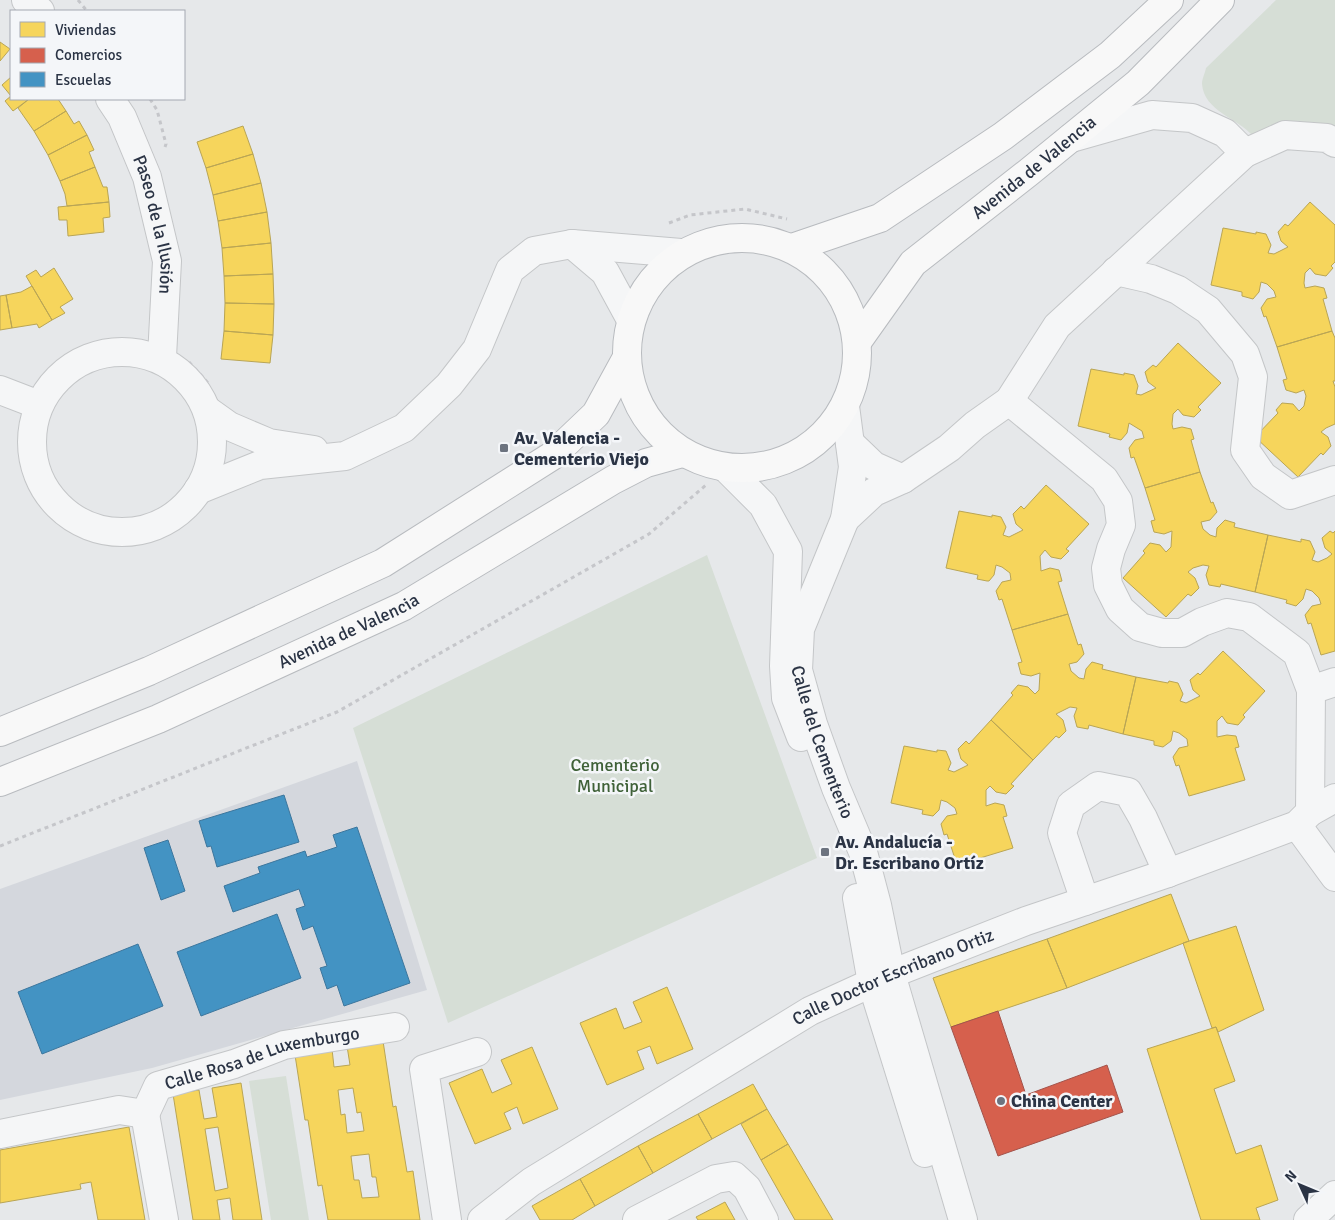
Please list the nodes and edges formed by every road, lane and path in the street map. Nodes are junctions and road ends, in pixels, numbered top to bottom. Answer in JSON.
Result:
{"nodes":[{"id":1,"x":26,"y":0,"type":"edge"},
{"id":2,"x":78,"y":0,"type":"edge"},
{"id":3,"x":1169,"y":0,"type":"edge"},
{"id":4,"x":1220,"y":0,"type":"edge"},
{"id":5,"x":39,"y":10,"type":"edge"},
{"id":6,"x":86,"y":10,"type":"edge"},
{"id":7,"x":111,"y":100,"type":"edge"},
{"id":8,"x":1071,"y":138,"type":"junction"},
{"id":9,"x":1335,"y":143,"type":"edge"},
{"id":10,"x":1245,"y":153,"type":"junction"},
{"id":11,"x":572,"y":244,"type":"junction"},
{"id":12,"x":792,"y":248,"type":"junction"},
{"id":13,"x":681,"y":253,"type":"junction"},
{"id":14,"x":1116,"y":272,"type":"junction"},
{"id":15,"x":630,"y":318,"type":"junction"},
{"id":16,"x":857,"y":342,"type":"junction"},
{"id":17,"x":162,"y":358,"type":"junction"},
{"id":18,"x":625,"y":361,"type":"junction"},
{"id":19,"x":0,"y":390,"type":"edge"},
{"id":20,"x":1008,"y":400,"type":"junction"},
{"id":21,"x":39,"y":405,"type":"junction"},
{"id":22,"x":845,"y":406,"type":"junction"},
{"id":23,"x":208,"y":410,"type":"junction"},
{"id":24,"x":850,"y":443,"type":"junction"},
{"id":25,"x":682,"y":453,"type":"junction"},
{"id":26,"x":345,"y":456,"type":"junction"},
{"id":27,"x":726,"y":468,"type":"junction"},
{"id":28,"x":903,"y":479,"type":"junction"},
{"id":29,"x":1335,"y":480,"type":"edge"},
{"id":30,"x":198,"y":490,"type":"junction"},
{"id":31,"x":845,"y":519,"type":"junction"},
{"id":32,"x":1323,"y":686,"type":"edge"},
{"id":33,"x":0,"y":732,"type":"edge"},
{"id":34,"x":0,"y":782,"type":"edge"},
{"id":35,"x":1335,"y":798,"type":"edge"},
{"id":36,"x":1304,"y":819,"type":"junction"},
{"id":37,"x":0,"y":846,"type":"edge"},
{"id":38,"x":1168,"y":873,"type":"junction"},
{"id":39,"x":1335,"y":877,"type":"edge"},
{"id":40,"x":1084,"y":901,"type":"junction"},
{"id":41,"x":882,"y":978,"type":"junction"},
{"id":42,"x":395,"y":1028,"type":"dead end"},
{"id":43,"x":477,"y":1052,"type":"dead end"},
{"id":44,"x":145,"y":1114,"type":"junction"},
{"id":45,"x":0,"y":1134,"type":"edge"},
{"id":46,"x":1335,"y":1195,"type":"edge"},
{"id":47,"x":164,"y":1220,"type":"edge"},
{"id":48,"x":447,"y":1220,"type":"edge"},
{"id":49,"x":482,"y":1220,"type":"edge"},
{"id":50,"x":637,"y":1220,"type":"edge"},
{"id":51,"x":764,"y":1220,"type":"edge"},
{"id":52,"x":945,"y":1220,"type":"edge"},
{"id":53,"x":963,"y":1220,"type":"edge"},
{"id":54,"x":1308,"y":1220,"type":"edge"}],
"edges":[{"from":1,"to":5,"type":"street"},
{"from":2,"to":6,"type":"path"},
{"from":3,"to":12,"type":"highway"},
{"from":4,"to":8,"type":"highway","name":"Avenida de Valencia"},
{"from":7,"to":17,"type":"street","name":"Paseo de la Ilusión"},
{"from":8,"to":10,"type":"street"},
{"from":8,"to":16,"type":"highway","name":"Avenida de Valencia"},
{"from":9,"to":10,"type":"street"},
{"from":10,"to":14,"type":"street"},
{"from":11,"to":13,"type":"street"},
{"from":11,"to":15,"type":"street"},
{"from":11,"to":26,"type":"street"},
{"from":12,"to":13,"type":"highway"},
{"from":12,"to":16,"type":"highway"},
{"from":13,"to":15,"type":"highway"},
{"from":14,"to":20,"type":"street"},
{"from":14,"to":29,"type":"street"},
{"from":15,"to":18,"type":"highway"},
{"from":16,"to":22,"type":"highway"},
{"from":17,"to":21,"type":"street"},
{"from":17,"to":23,"type":"street"},
{"from":18,"to":25,"type":"highway"},
{"from":18,"to":33,"type":"highway"},
{"from":19,"to":21,"type":"street"},
{"from":20,"to":28,"type":"street"},
{"from":20,"to":32,"type":"street"},
{"from":21,"to":30,"type":"street"},
{"from":22,"to":24,"type":"street","name":"Calle del Cementerio"},
{"from":22,"to":27,"type":"highway"},
{"from":23,"to":26,"type":"street"},
{"from":23,"to":30,"type":"street"},
{"from":24,"to":28,"type":"street"},
{"from":24,"to":31,"type":"street","name":"Calle del Cementerio"},
{"from":25,"to":27,"type":"highway"},
{"from":25,"to":34,"type":"highway","name":"Avenida de Valencia"},
{"from":26,"to":30,"type":"street"},
{"from":27,"to":37,"type":"path"},
{"from":27,"to":41,"type":"street","name":"Calle del Cementerio"},
{"from":28,"to":31,"type":"street"},
{"from":31,"to":41,"type":"street","name":"Calle del Cementerio"},
{"from":32,"to":36,"type":"street"},
{"from":35,"to":36,"type":"street","name":"Calle Doctor Escribano Ortiz"},
{"from":36,"to":38,"type":"street","name":"Calle Doctor Escribano Ortiz"},
{"from":36,"to":39,"type":"street"},
{"from":38,"to":40,"type":"street","name":"Calle Doctor Escribano Ortiz"},
{"from":38,"to":40,"type":"street"},
{"from":40,"to":41,"type":"street","name":"Calle Doctor Escribano Ortiz"},
{"from":41,"to":49,"type":"street","name":"Calle Doctor Escribano Ortiz"},
{"from":41,"to":52,"type":"street","name":"Calle del Cementerio"},
{"from":41,"to":53,"type":"street","name":"Calle del Cementerio"},
{"from":42,"to":44,"type":"street","name":"Calle Rosa de Luxemburgo"},
{"from":43,"to":48,"type":"street"},
{"from":44,"to":45,"type":"street"},
{"from":44,"to":47,"type":"street"},
{"from":46,"to":54,"type":"street"},
{"from":50,"to":51,"type":"street"}]}
